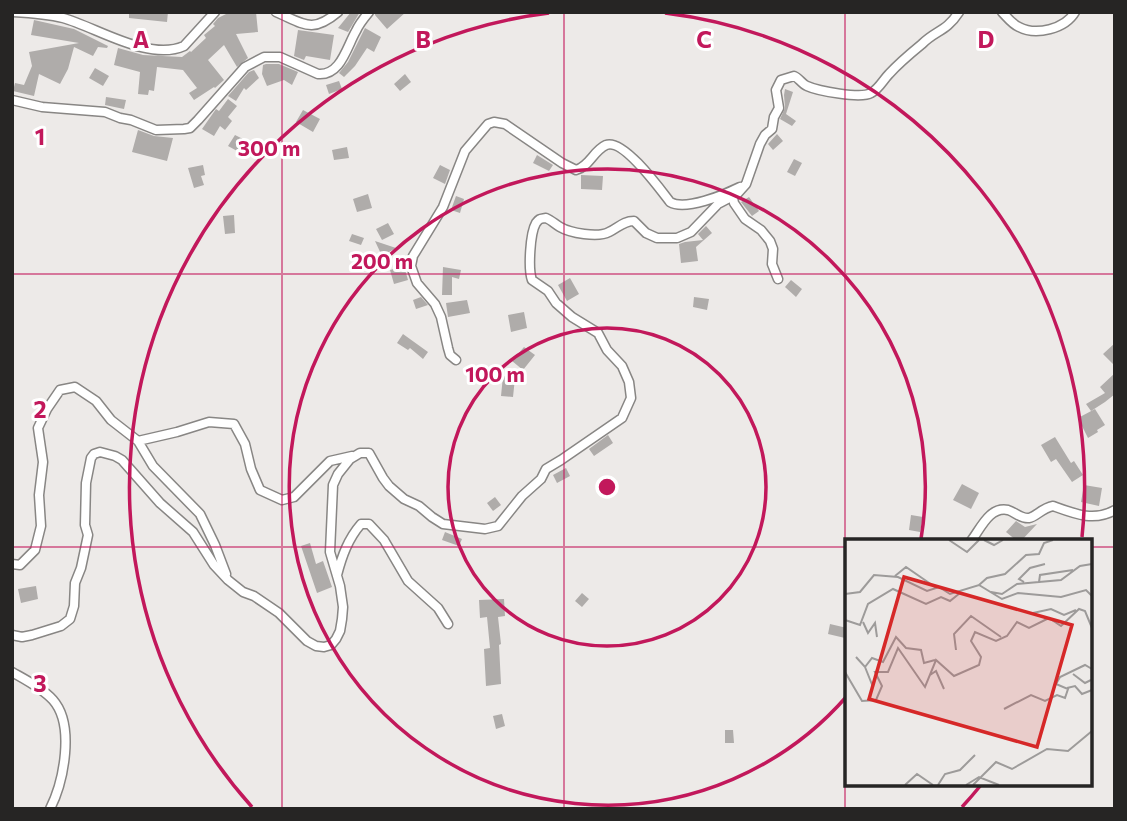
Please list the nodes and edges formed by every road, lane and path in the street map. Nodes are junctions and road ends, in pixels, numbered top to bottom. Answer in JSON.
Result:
{"nodes":[{"id":1,"x":13,"y":12,"type":"edge"},
{"id":2,"x":215,"y":12,"type":"edge"},
{"id":3,"x":276,"y":12,"type":"edge"},
{"id":4,"x":338,"y":12,"type":"edge"},
{"id":5,"x":369,"y":12,"type":"edge"},
{"id":6,"x":958,"y":12,"type":"edge"},
{"id":7,"x":1002,"y":12,"type":"edge"},
{"id":8,"x":1075,"y":12,"type":"edge"},
{"id":9,"x":12,"y":100,"type":"edge"},
{"id":10,"x":746,"y":184,"type":"junction"},
{"id":11,"x":733,"y":198,"type":"junction"},
{"id":12,"x":778,"y":279,"type":"dead end"},
{"id":13,"x":456,"y":360,"type":"dead end"},
{"id":14,"x":138,"y":441,"type":"junction"},
{"id":15,"x":355,"y":456,"type":"junction"},
{"id":16,"x":1115,"y":510,"type":"edge"},
{"id":17,"x":972,"y":539,"type":"edge"},
{"id":18,"x":12,"y":564,"type":"edge"},
{"id":19,"x":337,"y":575,"type":"junction"},
{"id":20,"x":228,"y":580,"type":"junction"},
{"id":21,"x":448,"y":624,"type":"dead end"},
{"id":22,"x":12,"y":635,"type":"edge"},
{"id":23,"x":12,"y":672,"type":"edge"},
{"id":24,"x":50,"y":809,"type":"edge"}],
"edges":[{"from":1,"to":2,"type":"street"},
{"from":3,"to":4,"type":"street"},
{"from":5,"to":9,"type":"street"},
{"from":6,"to":10,"type":"street"},
{"from":7,"to":8,"type":"street"},
{"from":10,"to":11,"type":"street"},
{"from":10,"to":13,"type":"street"},
{"from":11,"to":12,"type":"street"},
{"from":11,"to":15,"type":"street"},
{"from":14,"to":15,"type":"street"},
{"from":14,"to":18,"type":"street"},
{"from":14,"to":20,"type":"street"},
{"from":15,"to":19,"type":"street"},
{"from":16,"to":17,"type":"street"},
{"from":19,"to":20,"type":"street"},
{"from":19,"to":21,"type":"street"},
{"from":20,"to":22,"type":"street"},
{"from":23,"to":24,"type":"street"}]}
